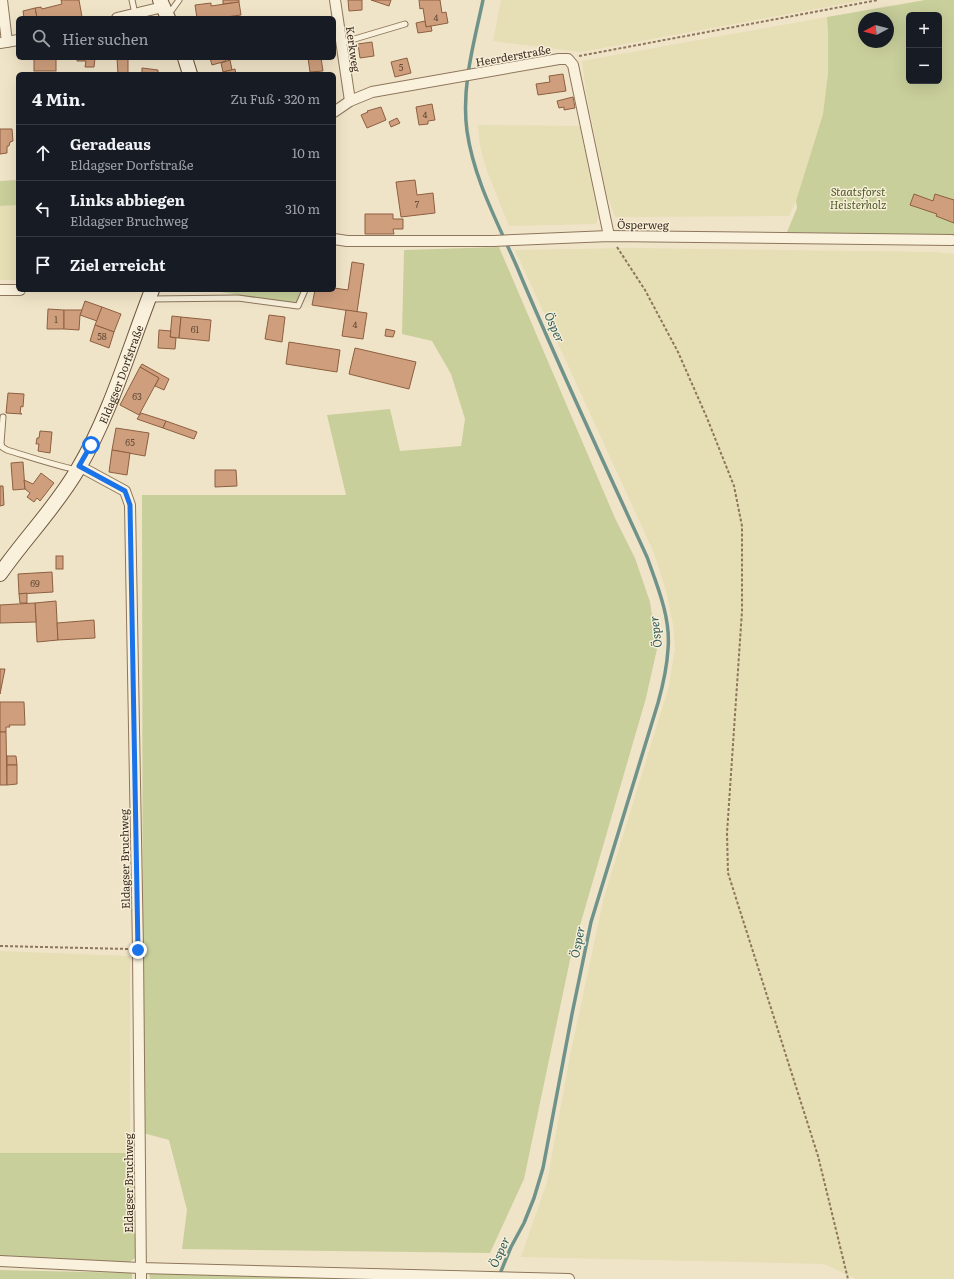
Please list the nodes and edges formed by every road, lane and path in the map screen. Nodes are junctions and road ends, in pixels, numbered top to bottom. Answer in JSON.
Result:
{"nodes":[{"id":1,"x":2,"y":0,"type":"edge"},
{"id":2,"x":132,"y":0,"type":"edge"},
{"id":3,"x":179,"y":0,"type":"edge"},
{"id":4,"x":335,"y":0,"type":"edge"},
{"id":5,"x":878,"y":0,"type":"edge"},
{"id":6,"x":165,"y":11,"type":"edge"},
{"id":7,"x":135,"y":14,"type":"junction"},
{"id":8,"x":126,"y":16,"type":"edge"},
{"id":9,"x":405,"y":24,"type":"dead end"},
{"id":10,"x":16,"y":40,"type":"edge"},
{"id":11,"x":3,"y":43,"type":"edge"},
{"id":12,"x":341,"y":43,"type":"junction"},
{"id":13,"x":568,"y":59,"type":"junction"},
{"id":14,"x":186,"y":60,"type":"edge"},
{"id":15,"x":189,"y":72,"type":"edge"},
{"id":16,"x":350,"y":101,"type":"junction"},
{"id":17,"x":336,"y":111,"type":"edge"},
{"id":18,"x":609,"y":236,"type":"junction"},
{"id":19,"x":336,"y":239,"type":"edge"},
{"id":20,"x":952,"y":240,"type":"dead end"},
{"id":21,"x":0,"y":290,"type":"edge"},
{"id":22,"x":16,"y":290,"type":"edge"},
{"id":23,"x":304,"y":292,"type":"edge"},
{"id":24,"x":151,"y":294,"type":"edge"},
{"id":25,"x":3,"y":417,"type":"dead end"},
{"id":26,"x":78,"y":468,"type":"junction"},
{"id":27,"x":0,"y":574,"type":"edge"},
{"id":28,"x":0,"y":946,"type":"edge"},
{"id":29,"x":138,"y":950,"type":"junction"},
{"id":30,"x":0,"y":1261,"type":"edge"},
{"id":31,"x":140,"y":1268,"type":"junction"},
{"id":32,"x":141,"y":1279,"type":"edge"},
{"id":33,"x":569,"y":1279,"type":"edge"},
{"id":34,"x":848,"y":1279,"type":"edge"}],
"edges":[{"from":1,"to":11,"type":"street"},
{"from":2,"to":7,"type":"lane"},
{"from":3,"to":6,"type":"lane"},
{"from":4,"to":12,"type":"street","name":"Kerkweg"},
{"from":5,"to":13,"type":"path"},
{"from":6,"to":7,"type":"street"},
{"from":7,"to":8,"type":"street"},
{"from":9,"to":12,"type":"lane"},
{"from":10,"to":11,"type":"street"},
{"from":12,"to":16,"type":"street","name":"Kerkweg"},
{"from":13,"to":16,"type":"street","name":"Heerderstraße"},
{"from":13,"to":18,"type":"street"},
{"from":14,"to":15,"type":"street"},
{"from":16,"to":17,"type":"street","name":"Heerderstraße"},
{"from":18,"to":19,"type":"street","name":"Ösperweg"},
{"from":18,"to":20,"type":"street","name":"Ösperweg"},
{"from":18,"to":34,"type":"path"},
{"from":21,"to":22,"type":"street"},
{"from":23,"to":24,"type":"lane"},
{"from":24,"to":26,"type":"street","name":"Eldagser Dorfstraße"},
{"from":25,"to":26,"type":"lane"},
{"from":26,"to":27,"type":"street","name":"Eldagser Dorfstraße"},
{"from":26,"to":29,"type":"street","name":"Eldagser Bruchweg"},
{"from":28,"to":29,"type":"path"},
{"from":29,"to":31,"type":"street","name":"Eldagser Bruchweg"},
{"from":30,"to":31,"type":"street"},
{"from":31,"to":32,"type":"street","name":"Eldagser Bruchweg"},
{"from":31,"to":33,"type":"street"}]}
